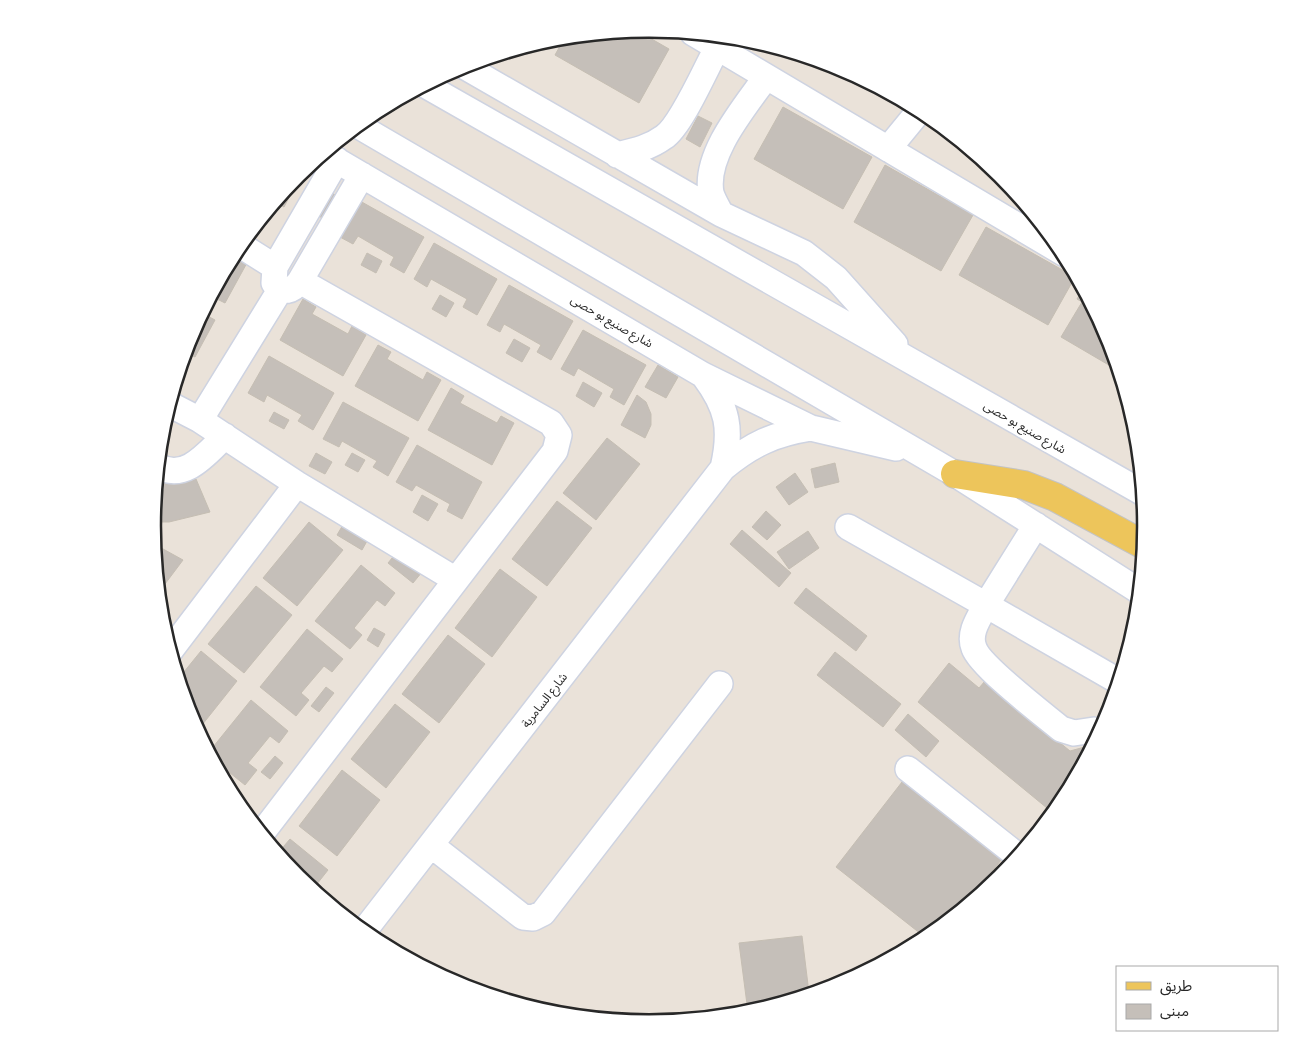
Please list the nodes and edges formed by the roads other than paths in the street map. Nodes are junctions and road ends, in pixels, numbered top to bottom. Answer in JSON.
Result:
{"nodes":[{"id":1,"x":706,"y":41,"type":"edge"},
{"id":2,"x":717,"y":48,"type":"junction"},
{"id":3,"x":471,"y":71,"type":"edge"},
{"id":4,"x":766,"y":77,"type":"junction"},
{"id":5,"x":432,"y":89,"type":"edge"},
{"id":6,"x":915,"y":117,"type":"edge"},
{"id":7,"x":364,"y":129,"type":"edge"},
{"id":8,"x":888,"y":149,"type":"junction"},
{"id":9,"x":617,"y":155,"type":"junction"},
{"id":10,"x":330,"y":157,"type":"edge"},
{"id":11,"x":362,"y":175,"type":"junction"},
{"id":12,"x":720,"y":214,"type":"junction"},
{"id":13,"x":1047,"y":244,"type":"edge"},
{"id":14,"x":246,"y":250,"type":"edge"},
{"id":15,"x":285,"y":279,"type":"junction"},
{"id":16,"x":908,"y":359,"type":"junction"},
{"id":17,"x":703,"y":375,"type":"junction"},
{"id":18,"x":176,"y":408,"type":"edge"},
{"id":19,"x":200,"y":420,"type":"junction"},
{"id":20,"x":812,"y":428,"type":"junction"},
{"id":21,"x":225,"y":436,"type":"junction"},
{"id":22,"x":916,"y":451,"type":"junction"},
{"id":23,"x":723,"y":468,"type":"junction"},
{"id":24,"x":164,"y":470,"type":"edge"},
{"id":25,"x":955,"y":474,"type":"junction"},
{"id":26,"x":297,"y":484,"type":"junction"},
{"id":27,"x":1136,"y":489,"type":"edge"},
{"id":28,"x":1036,"y":525,"type":"junction"},
{"id":29,"x":848,"y":527,"type":"dead end"},
{"id":30,"x":1137,"y":541,"type":"edge"},
{"id":31,"x":456,"y":580,"type":"junction"},
{"id":32,"x":1133,"y":587,"type":"edge"},
{"id":33,"x":986,"y":605,"type":"junction"},
{"id":34,"x":176,"y":643,"type":"edge"},
{"id":35,"x":1112,"y":678,"type":"edge"},
{"id":36,"x":720,"y":684,"type":"dead end"},
{"id":37,"x":1092,"y":730,"type":"edge"},
{"id":38,"x":908,"y":769,"type":"dead end"},
{"id":39,"x":266,"y":828,"type":"edge"},
{"id":40,"x":431,"y":845,"type":"junction"},
{"id":41,"x":1012,"y":851,"type":"edge"},
{"id":42,"x":369,"y":925,"type":"edge"}],
"edges":[{"from":1,"to":2,"type":"street"},
{"from":2,"to":4,"type":"street"},
{"from":2,"to":9,"type":"street"},
{"from":3,"to":9,"type":"street","name":"شارع صنيع بو حصى"},
{"from":4,"to":8,"type":"street"},
{"from":4,"to":12,"type":"street"},
{"from":5,"to":16,"type":"street","name":"شارع صنيع بو حصى"},
{"from":6,"to":8,"type":"street"},
{"from":7,"to":22,"type":"street","name":"شارع صنيع بو حصى"},
{"from":8,"to":13,"type":"street"},
{"from":9,"to":12,"type":"street","name":"شارع صنيع بو حصى"},
{"from":10,"to":11,"type":"street","name":"شارع صنيع بو حصى"},
{"from":10,"to":15,"type":"street"},
{"from":11,"to":15,"type":"street"},
{"from":11,"to":17,"type":"street","name":"شارع صنيع بو حصى"},
{"from":12,"to":16,"type":"street","name":"شارع صنيع بو حصى"},
{"from":14,"to":15,"type":"street"},
{"from":15,"to":19,"type":"street"},
{"from":15,"to":31,"type":"street"},
{"from":16,"to":27,"type":"street","name":"شارع صنيع بو حصى"},
{"from":17,"to":20,"type":"street","name":"شارع صنيع بو حصى"},
{"from":17,"to":23,"type":"street","name":"شارع السامرية"},
{"from":18,"to":19,"type":"street"},
{"from":19,"to":21,"type":"street"},
{"from":20,"to":22,"type":"street","name":"شارع صنيع بو حصى"},
{"from":20,"to":23,"type":"street","name":"شارع السامرية"},
{"from":21,"to":24,"type":"street"},
{"from":21,"to":26,"type":"street"},
{"from":22,"to":25,"type":"street","name":"شارع صنيع بو حصى"},
{"from":23,"to":40,"type":"street","name":"شارع السامرية"},
{"from":25,"to":28,"type":"street","name":"شارع صنيع بو حصى"},
{"from":25,"to":30,"type":"main road"},
{"from":26,"to":31,"type":"street"},
{"from":26,"to":34,"type":"street"},
{"from":28,"to":32,"type":"street","name":"شارع صنيع بو حصى"},
{"from":28,"to":33,"type":"street"},
{"from":29,"to":33,"type":"street"},
{"from":31,"to":39,"type":"street"},
{"from":33,"to":35,"type":"street"},
{"from":33,"to":37,"type":"street"},
{"from":36,"to":40,"type":"street"},
{"from":38,"to":41,"type":"street"},
{"from":40,"to":42,"type":"street","name":"شارع السامرية"}]}
